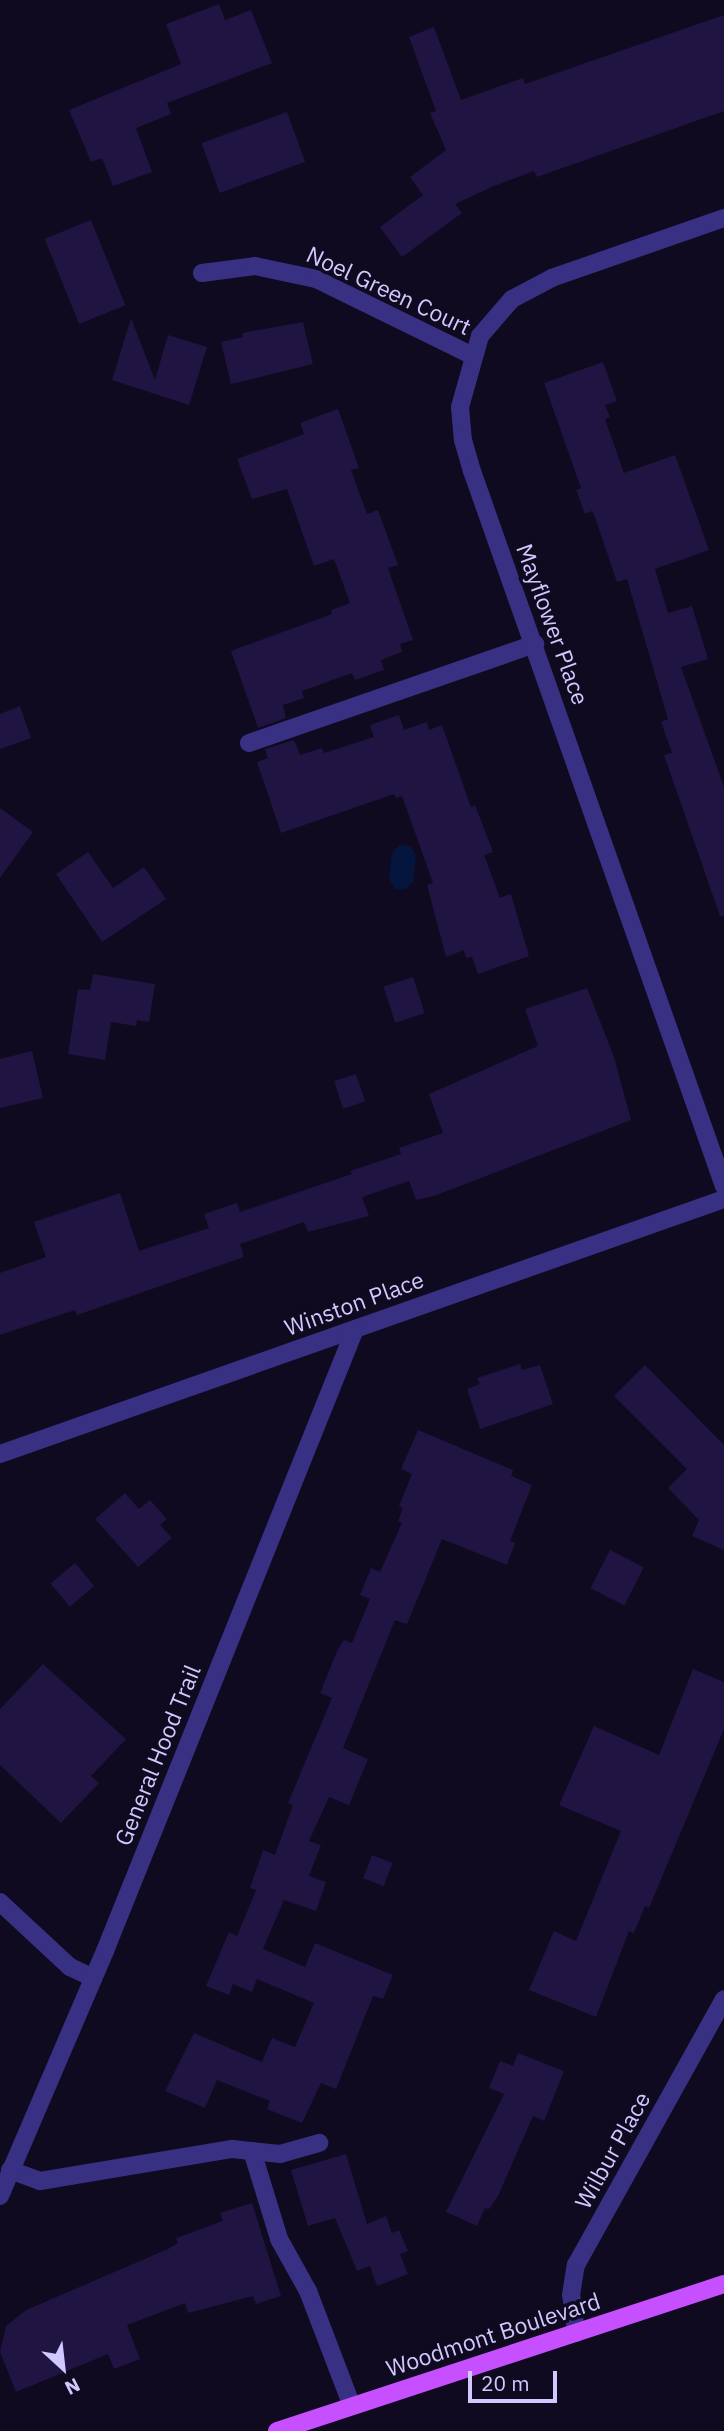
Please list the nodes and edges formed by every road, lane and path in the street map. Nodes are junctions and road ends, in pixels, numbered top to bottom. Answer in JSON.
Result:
{"nodes":[{"id":1,"x":724,"y":218,"type":"edge"},
{"id":2,"x":202,"y":273,"type":"dead end"},
{"id":3,"x":472,"y":356,"type":"junction"},
{"id":4,"x":534,"y":644,"type":"junction"},
{"id":5,"x":249,"y":743,"type":"dead end"},
{"id":6,"x":724,"y":1186,"type":"edge"},
{"id":7,"x":724,"y":1199,"type":"edge"},
{"id":8,"x":355,"y":1329,"type":"junction"},
{"id":9,"x":0,"y":1454,"type":"edge"},
{"id":10,"x":0,"y":1902,"type":"edge"},
{"id":11,"x":94,"y":1978,"type":"junction"},
{"id":12,"x":724,"y":1999,"type":"edge"},
{"id":13,"x":319,"y":2143,"type":"dead end"},
{"id":14,"x":252,"y":2151,"type":"junction"},
{"id":15,"x":10,"y":2170,"type":"junction"},
{"id":16,"x":0,"y":2196,"type":"edge"},
{"id":17,"x":724,"y":2284,"type":"edge"},
{"id":18,"x":576,"y":2333,"type":"junction"},
{"id":19,"x":352,"y":2406,"type":"junction"},
{"id":20,"x":277,"y":2431,"type":"edge"}],
"edges":[{"from":1,"to":3,"type":"street","name":"Mayflower Place"},
{"from":2,"to":3,"type":"street","name":"Noel Green Court"},
{"from":3,"to":4,"type":"street","name":"Mayflower Place"},
{"from":4,"to":5,"type":"street"},
{"from":4,"to":6,"type":"street","name":"Mayflower Place"},
{"from":7,"to":8,"type":"street","name":"Winston Place"},
{"from":8,"to":9,"type":"street","name":"Winston Place"},
{"from":8,"to":11,"type":"street","name":"General Hood Trail"},
{"from":10,"to":11,"type":"street"},
{"from":11,"to":15,"type":"street","name":"General Hood Trail"},
{"from":12,"to":18,"type":"street","name":"Wilbur Place"},
{"from":13,"to":14,"type":"street"},
{"from":14,"to":15,"type":"street"},
{"from":14,"to":19,"type":"street"},
{"from":15,"to":16,"type":"street","name":"General Hood Trail"},
{"from":17,"to":18,"type":"main road","name":"Woodmont Boulevard"},
{"from":18,"to":19,"type":"main road","name":"Woodmont Boulevard"},
{"from":19,"to":20,"type":"main road","name":"Woodmont Boulevard"}]}
